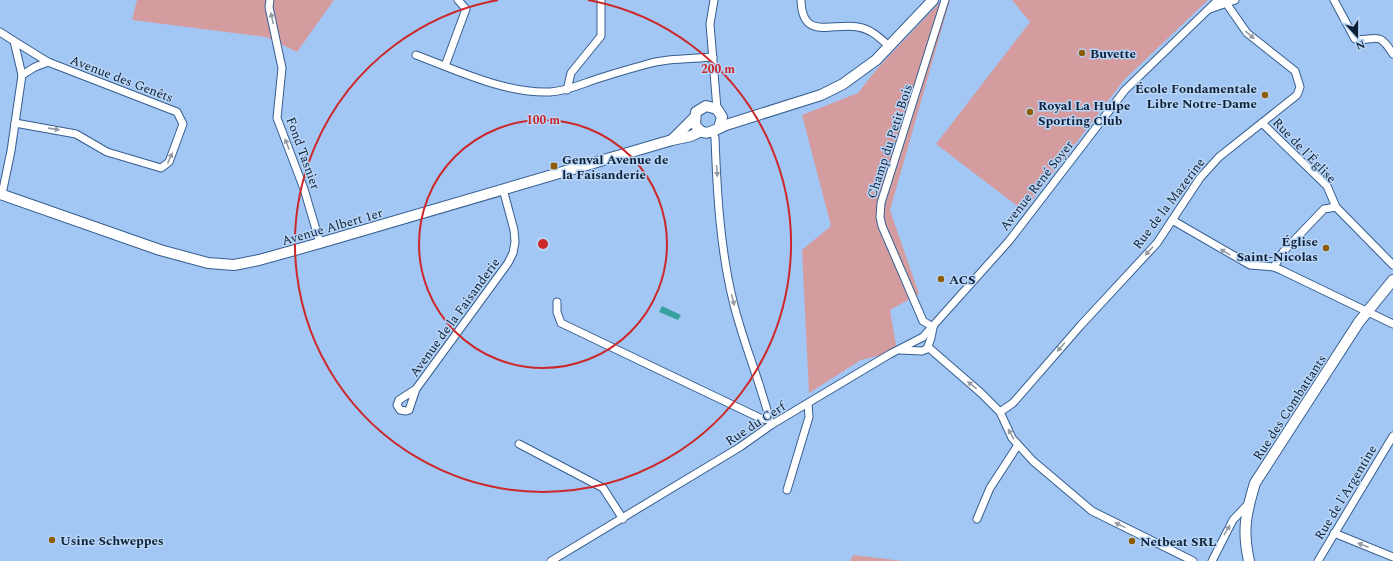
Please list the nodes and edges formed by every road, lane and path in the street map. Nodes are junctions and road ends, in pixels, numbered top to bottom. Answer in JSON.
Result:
{"nodes":[{"id":1,"x":270,"y":0,"type":"edge"},
{"id":2,"x":458,"y":0,"type":"edge"},
{"id":3,"x":601,"y":0,"type":"edge"},
{"id":4,"x":714,"y":0,"type":"edge"},
{"id":5,"x":800,"y":0,"type":"edge"},
{"id":6,"x":932,"y":0,"type":"edge"},
{"id":7,"x":945,"y":0,"type":"edge"},
{"id":8,"x":1218,"y":0,"type":"edge"},
{"id":9,"x":1235,"y":0,"type":"edge"},
{"id":10,"x":1334,"y":0,"type":"edge"},
{"id":11,"x":1225,"y":2,"type":"edge"},
{"id":12,"x":1210,"y":9,"type":"junction"},
{"id":13,"x":0,"y":32,"type":"edge"},
{"id":14,"x":14,"y":41,"type":"junction"},
{"id":15,"x":890,"y":46,"type":"junction"},
{"id":16,"x":1393,"y":54,"type":"edge"},
{"id":17,"x":416,"y":55,"type":"dead end"},
{"id":18,"x":713,"y":57,"type":"junction"},
{"id":19,"x":48,"y":62,"type":"junction"},
{"id":20,"x":445,"y":66,"type":"junction"},
{"id":21,"x":22,"y":75,"type":"junction"},
{"id":22,"x":715,"y":88,"type":"junction"},
{"id":23,"x":566,"y":90,"type":"junction"},
{"id":24,"x":706,"y":106,"type":"junction"},
{"id":25,"x":719,"y":113,"type":"junction"},
{"id":26,"x":750,"y":117,"type":"junction"},
{"id":27,"x":694,"y":118,"type":"junction"},
{"id":28,"x":15,"y":123,"type":"junction"},
{"id":29,"x":1262,"y":123,"type":"junction"},
{"id":30,"x":716,"y":130,"type":"junction"},
{"id":31,"x":701,"y":132,"type":"junction"},
{"id":32,"x":672,"y":140,"type":"junction"},
{"id":33,"x":503,"y":189,"type":"junction"},
{"id":34,"x":1,"y":194,"type":"edge"},
{"id":35,"x":1336,"y":208,"type":"junction"},
{"id":36,"x":1172,"y":220,"type":"junction"},
{"id":37,"x":320,"y":243,"type":"junction"},
{"id":38,"x":1393,"y":265,"type":"edge"},
{"id":39,"x":1274,"y":267,"type":"junction"},
{"id":40,"x":1393,"y":280,"type":"edge"},
{"id":41,"x":557,"y":302,"type":"dead end"},
{"id":42,"x":1368,"y":312,"type":"junction"},
{"id":43,"x":1393,"y":324,"type":"edge"},
{"id":44,"x":933,"y":327,"type":"junction"},
{"id":45,"x":923,"y":338,"type":"junction"},
{"id":46,"x":916,"y":345,"type":"junction"},
{"id":47,"x":928,"y":345,"type":"junction"},
{"id":48,"x":416,"y":389,"type":"dead end"},
{"id":49,"x":808,"y":404,"type":"junction"},
{"id":50,"x":1000,"y":412,"type":"junction"},
{"id":51,"x":770,"y":423,"type":"junction"},
{"id":52,"x":1393,"y":436,"type":"edge"},
{"id":53,"x":518,"y":444,"type":"dead end"},
{"id":54,"x":1018,"y":445,"type":"junction"},
{"id":55,"x":787,"y":490,"type":"dead end"},
{"id":56,"x":1249,"y":503,"type":"junction"},
{"id":57,"x":623,"y":519,"type":"junction"},
{"id":58,"x":977,"y":520,"type":"dead end"},
{"id":59,"x":1334,"y":533,"type":"junction"},
{"id":60,"x":1393,"y":557,"type":"edge"},
{"id":61,"x":550,"y":561,"type":"edge"},
{"id":62,"x":1192,"y":561,"type":"edge"},
{"id":63,"x":1212,"y":561,"type":"edge"},
{"id":64,"x":1249,"y":561,"type":"edge"},
{"id":65,"x":1318,"y":561,"type":"edge"}],
"edges":[{"from":37,"to":1,"type":"street","name":"Fond Tasnier","one_way":true},
{"from":2,"to":20,"type":"street"},
{"from":3,"to":23,"type":"street"},
{"from":4,"to":18,"type":"street"},
{"from":5,"to":15,"type":"street"},
{"from":6,"to":15,"type":"main road","name":"Avenue Albert 1er"},
{"from":7,"to":44,"type":"street","name":"Champ du Petit Bois"},
{"from":8,"to":12,"type":"street","name":"Avenue René Soyer"},
{"from":9,"to":11,"type":"street","name":"Avenue René Soyer"},
{"from":10,"to":16,"type":"street"},
{"from":11,"to":12,"type":"street","name":"Avenue René Soyer"},
{"from":11,"to":29,"type":"street","name":"Rue de la Mazerine","one_way":true},
{"from":12,"to":44,"type":"street","name":"Avenue René Soyer"},
{"from":13,"to":14,"type":"street","name":"Avenue des Genêts"},
{"from":14,"to":19,"type":"street","name":"Avenue des Genêts"},
{"from":14,"to":21,"type":"street"},
{"from":15,"to":26,"type":"main road","name":"Avenue Albert 1er"},
{"from":17,"to":20,"type":"street"},
{"from":18,"to":22,"type":"street"},
{"from":18,"to":23,"type":"street"},
{"from":19,"to":21,"type":"street"},
{"from":28,"to":19,"type":"street","name":"Avenue des Genêts","one_way":true},
{"from":20,"to":23,"type":"street"},
{"from":21,"to":28,"type":"street"},
{"from":22,"to":24,"type":"street"},
{"from":22,"to":25,"type":"street"},
{"from":24,"to":25,"type":"main road","name":"Avenue Albert 1er"},
{"from":24,"to":27,"type":"main road","name":"Avenue Albert 1er"},
{"from":25,"to":26,"type":"main road","name":"Avenue Albert 1er"},
{"from":25,"to":30,"type":"main road"},
{"from":26,"to":30,"type":"main road","name":"Avenue Albert 1er"},
{"from":27,"to":31,"type":"main road"},
{"from":27,"to":32,"type":"main road","name":"Avenue Albert 1er"},
{"from":28,"to":34,"type":"street"},
{"from":29,"to":35,"type":"street","name":"Rue de l'Église"},
{"from":29,"to":36,"type":"street","name":"Rue de la Mazerine"},
{"from":30,"to":31,"type":"main road","name":"Avenue Albert 1er"},
{"from":30,"to":51,"type":"street","one_way":true},
{"from":31,"to":32,"type":"main road","name":"Avenue Albert 1er"},
{"from":32,"to":33,"type":"main road","name":"Avenue Albert 1er"},
{"from":33,"to":37,"type":"main road","name":"Avenue Albert 1er"},
{"from":33,"to":48,"type":"street","name":"Avenue de la Faisanderie"},
{"from":34,"to":37,"type":"main road","name":"Avenue Albert 1er"},
{"from":35,"to":38,"type":"street","name":"Rue de l'Église"},
{"from":35,"to":39,"type":"street"},
{"from":39,"to":36,"type":"street","one_way":true},
{"from":36,"to":50,"type":"street","name":"Rue de la Mazerine","one_way":true},
{"from":39,"to":42,"type":"street"},
{"from":40,"to":42,"type":"main road","name":"Rue des Combattants"},
{"from":41,"to":51,"type":"street","name":"Rue du Cerf"},
{"from":42,"to":43,"type":"street"},
{"from":42,"to":56,"type":"main road","name":"Rue des Combattants"},
{"from":44,"to":45,"type":"street","name":"Avenue René Soyer"},
{"from":44,"to":47,"type":"street","name":"Avenue René Soyer"},
{"from":45,"to":46,"type":"street","name":"Rue du Cerf"},
{"from":45,"to":47,"type":"street"},
{"from":46,"to":47,"type":"street"},
{"from":46,"to":49,"type":"street","name":"Rue du Cerf"},
{"from":50,"to":47,"type":"street","one_way":true},
{"from":49,"to":51,"type":"street","name":"Rue du Cerf"},
{"from":49,"to":55,"type":"street"},
{"from":54,"to":50,"type":"street","one_way":true},
{"from":51,"to":57,"type":"street","name":"Rue du Cerf"},
{"from":52,"to":59,"type":"street","name":"Rue de l'Argentine"},
{"from":53,"to":57,"type":"street"},
{"from":54,"to":58,"type":"street"},
{"from":62,"to":54,"type":"street","one_way":true},
{"from":63,"to":56,"type":"street","one_way":true},
{"from":56,"to":64,"type":"main road","name":"Rue des Combattants"},
{"from":57,"to":61,"type":"street","name":"Rue du Cerf"},
{"from":60,"to":59,"type":"street","one_way":true},
{"from":59,"to":65,"type":"street","name":"Rue de l'Argentine"}]}
